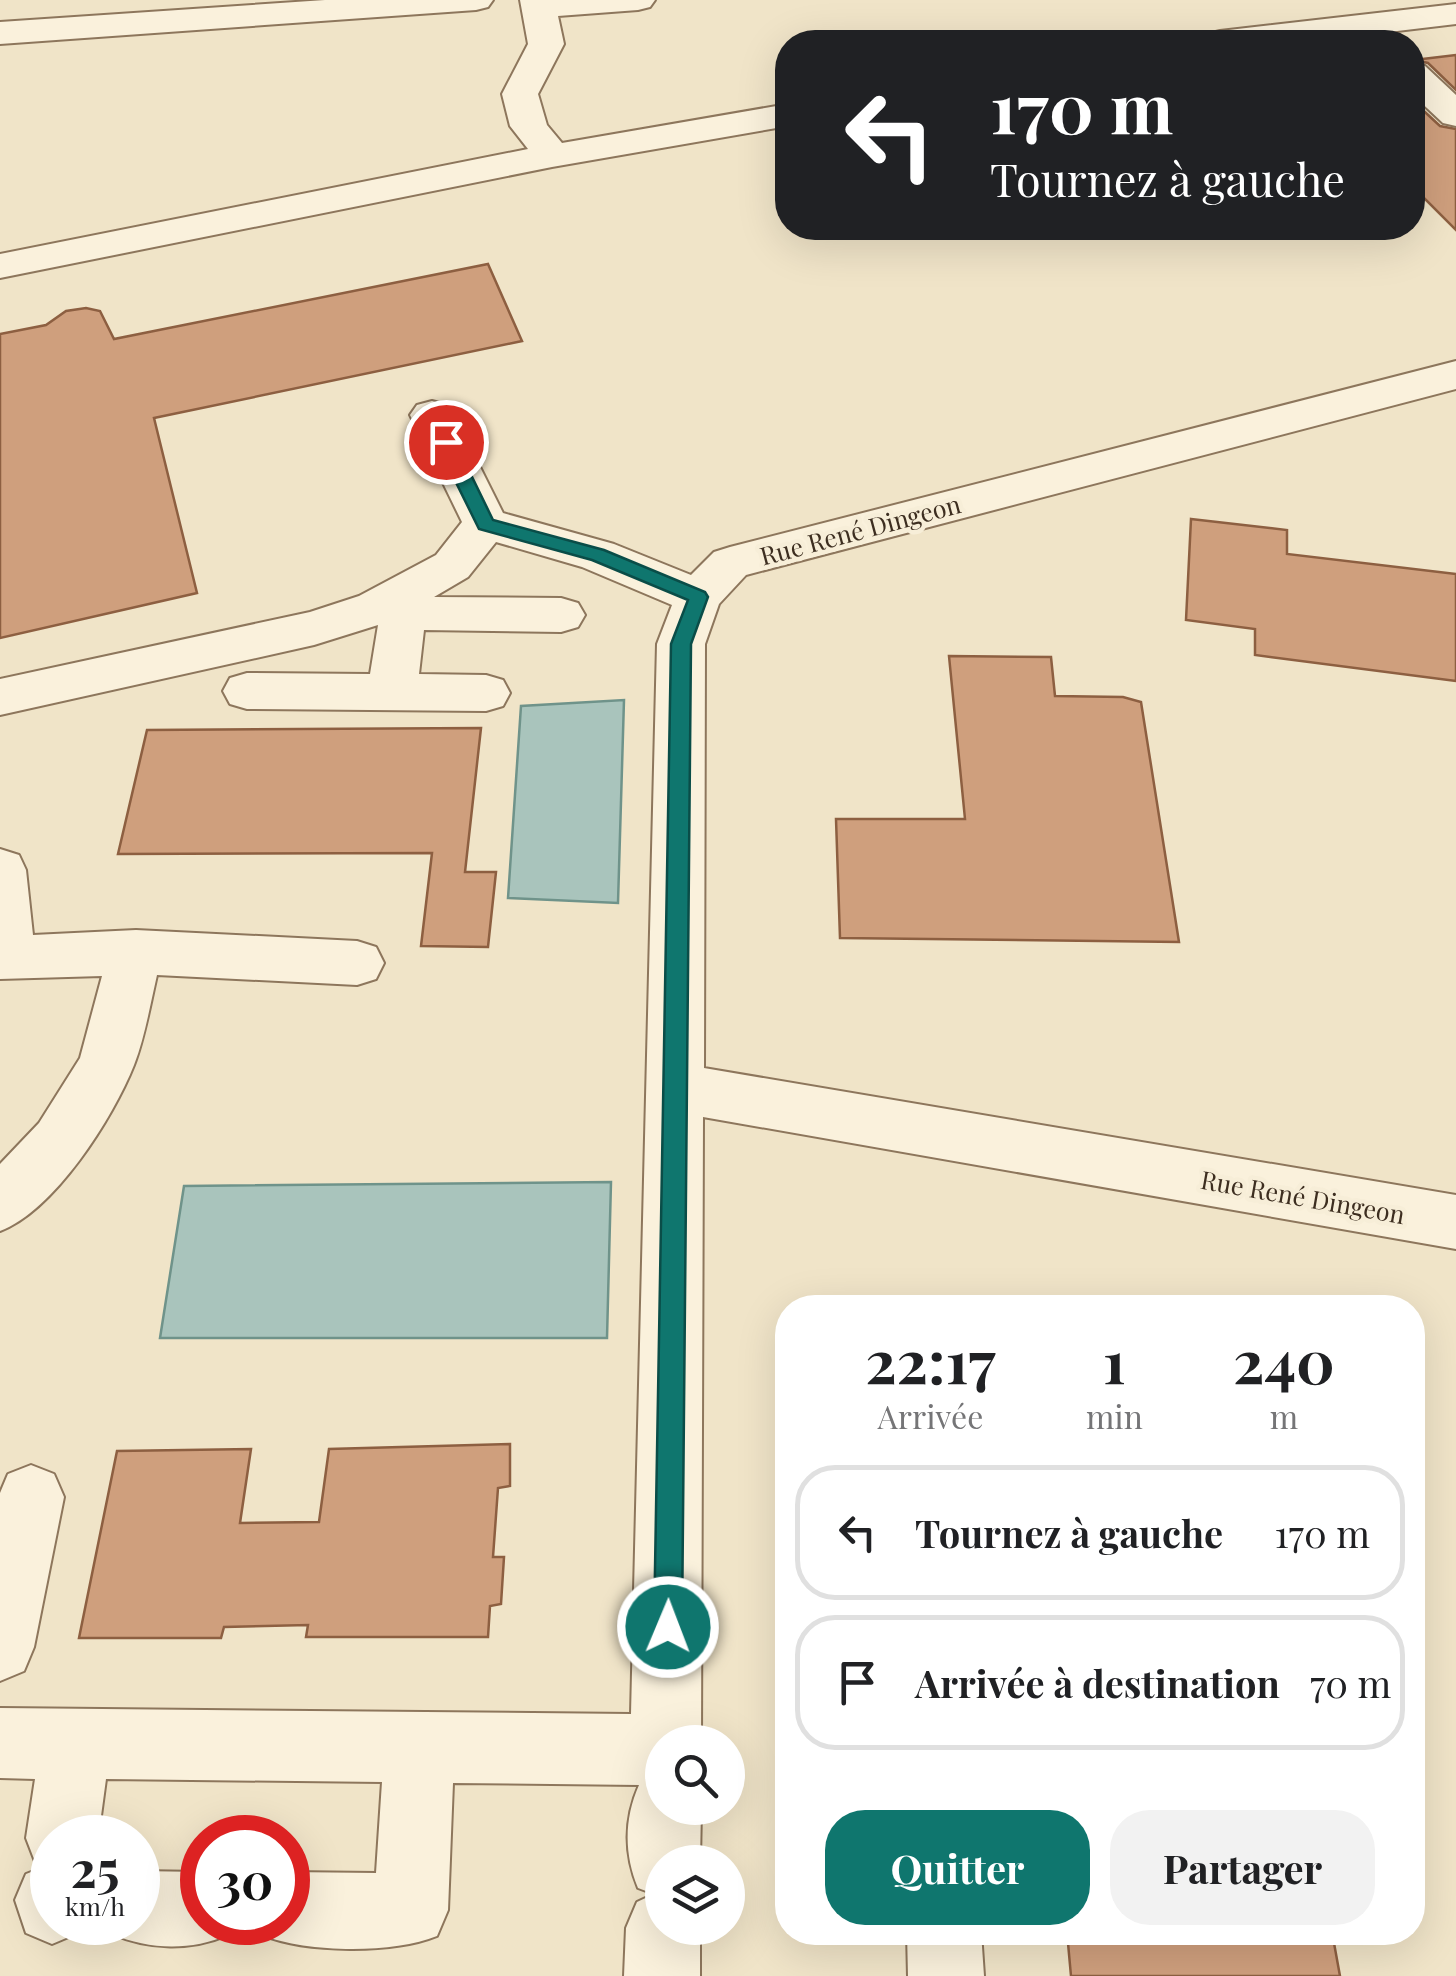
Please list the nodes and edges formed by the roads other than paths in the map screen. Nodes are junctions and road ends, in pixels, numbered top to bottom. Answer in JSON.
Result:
{"nodes":[{"id":1,"x":476,"y":0,"type":"edge"},
{"id":2,"x":638,"y":0,"type":"edge"},
{"id":3,"x":538,"y":4,"type":"edge"},
{"id":4,"x":1456,"y":14,"type":"edge"},
{"id":5,"x":1321,"y":30,"type":"edge"},
{"id":6,"x":0,"y":33,"type":"edge"},
{"id":7,"x":1425,"y":86,"type":"edge"},
{"id":8,"x":1456,"y":115,"type":"edge"},
{"id":9,"x":775,"y":116,"type":"edge"},
{"id":10,"x":552,"y":156,"type":"junction"},
{"id":11,"x":0,"y":266,"type":"edge"},
{"id":12,"x":1456,"y":374,"type":"edge"},
{"id":13,"x":432,"y":415,"type":"dead end"},
{"id":14,"x":486,"y":524,"type":"junction"},
{"id":15,"x":698,"y":597,"type":"junction"},
{"id":16,"x":405,"y":602,"type":"junction"},
{"id":17,"x":561,"y":614,"type":"dead end"},
{"id":18,"x":247,"y":691,"type":"dead end"},
{"id":19,"x":392,"y":692,"type":"junction"},
{"id":20,"x":486,"y":693,"type":"dead end"},
{"id":21,"x":0,"y":697,"type":"edge"},
{"id":22,"x":0,"y":870,"type":"edge"},
{"id":23,"x":136,"y":952,"type":"junction"},
{"id":24,"x":356,"y":963,"type":"dead end"},
{"id":25,"x":676,"y":1088,"type":"junction"},
{"id":26,"x":0,"y":1204,"type":"edge"},
{"id":27,"x":1456,"y":1222,"type":"edge"},
{"id":28,"x":31,"y":1497,"type":"dead end"},
{"id":29,"x":0,"y":1647,"type":"edge"},
{"id":30,"x":666,"y":1725,"type":"edge"},
{"id":31,"x":0,"y":1743,"type":"edge"},
{"id":32,"x":76,"y":1744,"type":"junction"},
{"id":33,"x":420,"y":1748,"type":"junction"},
{"id":34,"x":645,"y":1750,"type":"edge"},
{"id":35,"x":65,"y":1815,"type":"edge"},
{"id":36,"x":310,"y":1909,"type":"edge"},
{"id":37,"x":663,"y":1945,"type":"edge"},
{"id":38,"x":945,"y":1945,"type":"edge"},
{"id":39,"x":662,"y":1976,"type":"edge"},
{"id":40,"x":946,"y":1976,"type":"edge"}],
"edges":[{"from":1,"to":6,"type":"street"},
{"from":2,"to":3,"type":"street"},
{"from":3,"to":10,"type":"street"},
{"from":4,"to":5,"type":"street"},
{"from":7,"to":8,"type":"street"},
{"from":9,"to":10,"type":"street"},
{"from":10,"to":11,"type":"street"},
{"from":12,"to":15,"type":"street","name":"Rue René Dingeon"},
{"from":13,"to":14,"type":"street"},
{"from":14,"to":15,"type":"street"},
{"from":14,"to":16,"type":"street"},
{"from":15,"to":25,"type":"street","name":"Rue René Dingeon"},
{"from":16,"to":17,"type":"street"},
{"from":16,"to":19,"type":"street"},
{"from":16,"to":21,"type":"street"},
{"from":18,"to":19,"type":"street"},
{"from":19,"to":20,"type":"street"},
{"from":22,"to":23,"type":"street"},
{"from":23,"to":24,"type":"street"},
{"from":23,"to":26,"type":"street"},
{"from":25,"to":27,"type":"street","name":"Rue René Dingeon"},
{"from":25,"to":30,"type":"street","name":"Rue René Dingeon"},
{"from":28,"to":29,"type":"street"},
{"from":31,"to":32,"type":"street"},
{"from":32,"to":33,"type":"street"},
{"from":32,"to":35,"type":"street"},
{"from":33,"to":34,"type":"street"},
{"from":33,"to":36,"type":"street"},
{"from":37,"to":39,"type":"street"},
{"from":38,"to":40,"type":"street"}]}
